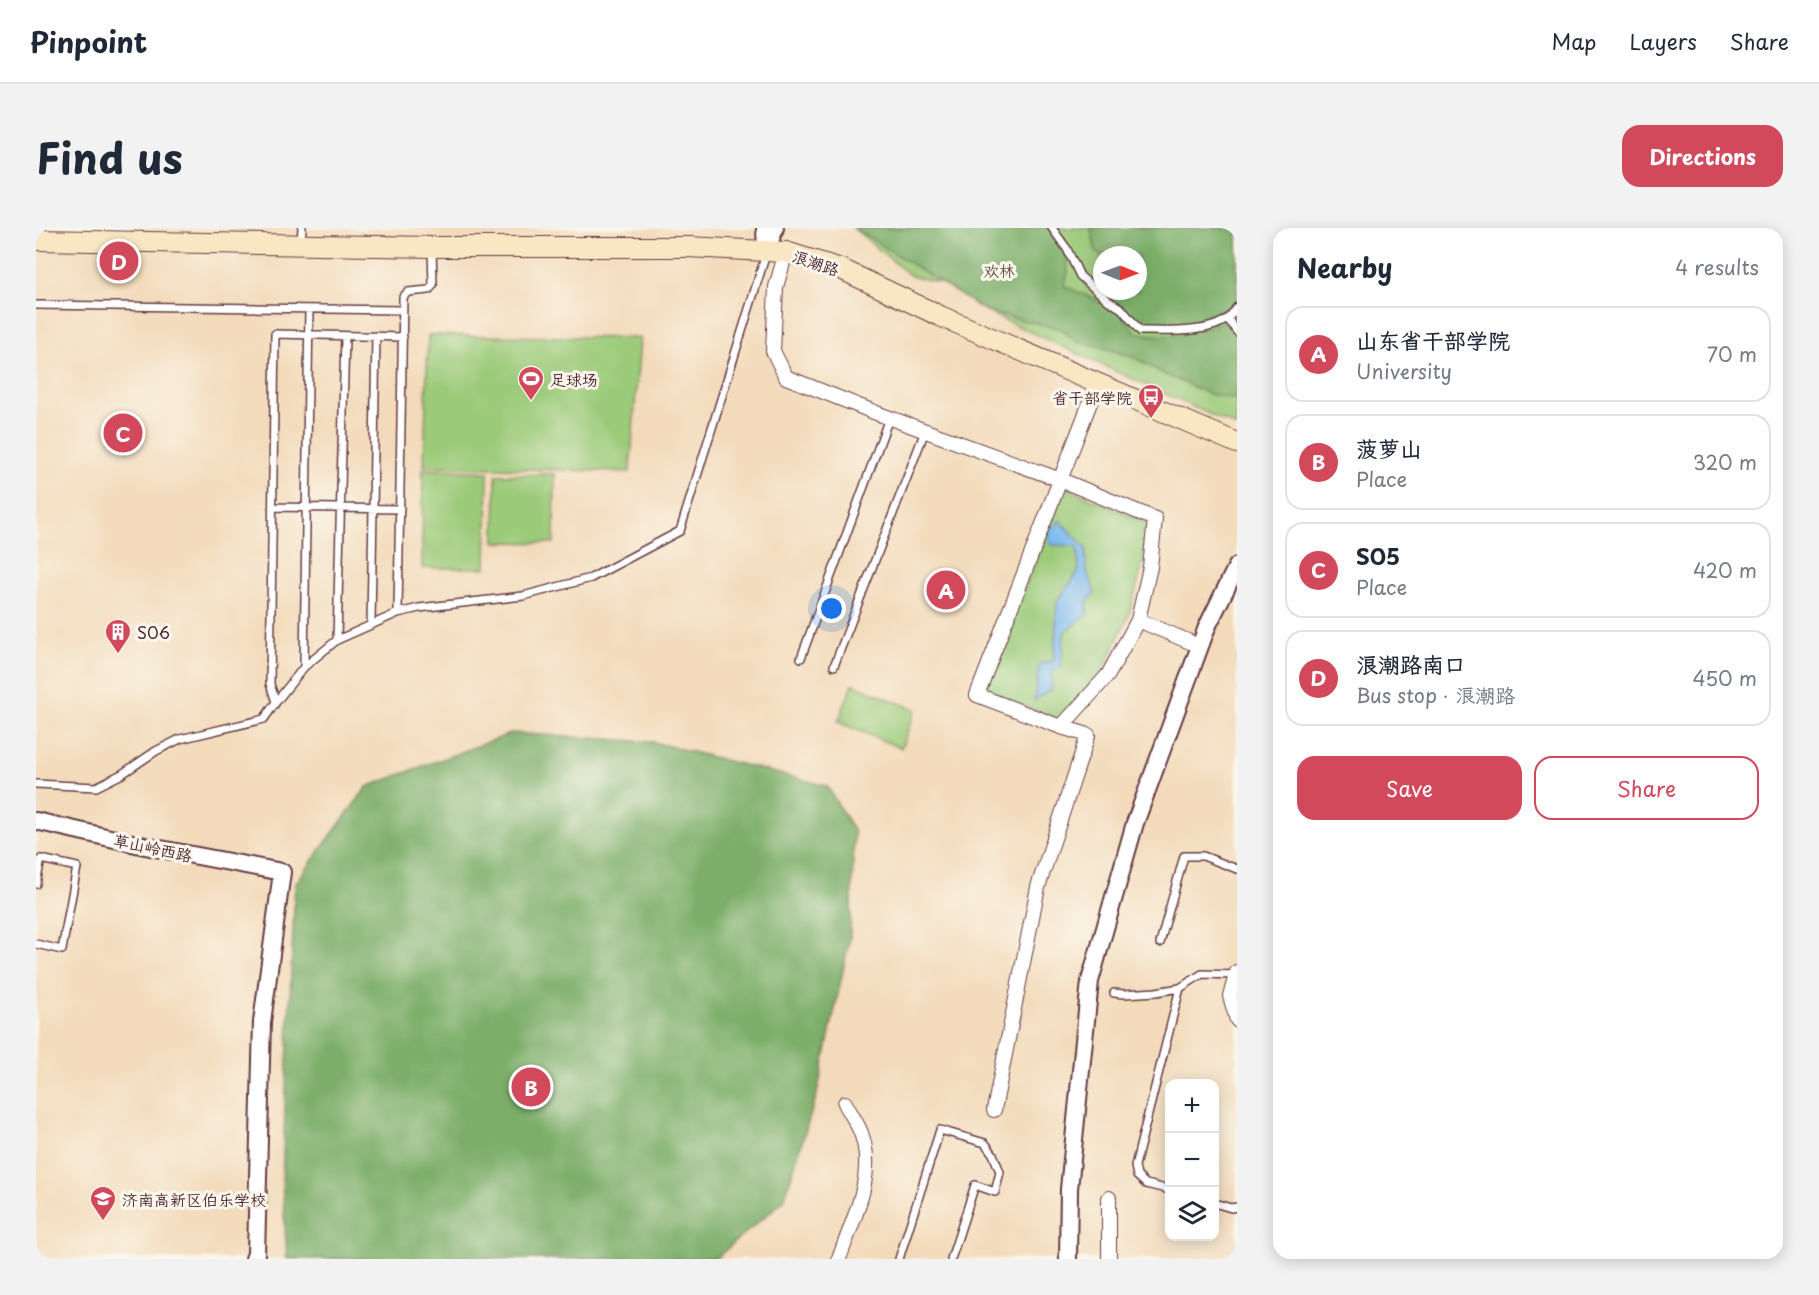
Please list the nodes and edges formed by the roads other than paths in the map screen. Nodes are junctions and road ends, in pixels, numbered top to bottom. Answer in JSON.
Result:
{"nodes":[{"id":1,"x":765,"y":228,"type":"edge"},
{"id":2,"x":775,"y":228,"type":"edge"},
{"id":3,"x":1052,"y":228,"type":"edge"},
{"id":4,"x":302,"y":237,"type":"edge"},
{"id":5,"x":36,"y":240,"type":"edge"},
{"id":6,"x":432,"y":247,"type":"junction"},
{"id":7,"x":766,"y":252,"type":"junction"},
{"id":8,"x":786,"y":252,"type":"junction"},
{"id":9,"x":36,"y":304,"type":"edge"},
{"id":10,"x":1237,"y":307,"type":"edge"},
{"id":11,"x":309,"y":309,"type":"junction"},
{"id":12,"x":402,"y":310,"type":"junction"},
{"id":13,"x":1228,"y":319,"type":"junction"},
{"id":14,"x":1237,"y":332,"type":"edge"},
{"id":15,"x":309,"y":335,"type":"junction"},
{"id":16,"x":345,"y":336,"type":"junction"},
{"id":17,"x":376,"y":336,"type":"junction"},
{"id":18,"x":403,"y":337,"type":"junction"},
{"id":19,"x":1098,"y":382,"type":"junction"},
{"id":20,"x":890,"y":418,"type":"junction"},
{"id":21,"x":925,"y":431,"type":"junction"},
{"id":22,"x":1237,"y":443,"type":"edge"},
{"id":23,"x":1060,"y":480,"type":"junction"},
{"id":24,"x":273,"y":507,"type":"junction"},
{"id":25,"x":307,"y":508,"type":"junction"},
{"id":26,"x":340,"y":508,"type":"junction"},
{"id":27,"x":373,"y":509,"type":"junction"},
{"id":28,"x":400,"y":509,"type":"junction"},
{"id":29,"x":1237,"y":566,"type":"edge"},
{"id":30,"x":398,"y":613,"type":"junction"},
{"id":31,"x":1138,"y":620,"type":"junction"},
{"id":32,"x":371,"y":624,"type":"junction"},
{"id":33,"x":337,"y":640,"type":"junction"},
{"id":34,"x":1190,"y":642,"type":"dead end"},
{"id":35,"x":801,"y":658,"type":"dead end"},
{"id":36,"x":834,"y":666,"type":"dead end"},
{"id":37,"x":304,"y":667,"type":"junction"},
{"id":38,"x":276,"y":702,"type":"junction"},
{"id":39,"x":1060,"y":727,"type":"junction"},
{"id":40,"x":36,"y":784,"type":"edge"},
{"id":41,"x":36,"y":821,"type":"edge"},
{"id":42,"x":1237,"y":868,"type":"edge"},
{"id":43,"x":36,"y":884,"type":"edge"},
{"id":44,"x":36,"y":944,"type":"edge"},
{"id":45,"x":1160,"y":944,"type":"dead end"},
{"id":46,"x":1237,"y":974,"type":"edge"},
{"id":47,"x":1180,"y":987,"type":"junction"},
{"id":48,"x":1114,"y":993,"type":"dead end"},
{"id":49,"x":1237,"y":1020,"type":"edge"},
{"id":50,"x":844,"y":1103,"type":"dead end"},
{"id":51,"x":994,"y":1110,"type":"dead end"},
{"id":52,"x":1165,"y":1189,"type":"edge"},
{"id":53,"x":1109,"y":1198,"type":"dead end"},
{"id":54,"x":1219,"y":1204,"type":"edge"},
{"id":55,"x":1237,"y":1207,"type":"edge"},
{"id":56,"x":254,"y":1259,"type":"edge"},
{"id":57,"x":839,"y":1259,"type":"edge"},
{"id":58,"x":899,"y":1259,"type":"edge"},
{"id":59,"x":951,"y":1259,"type":"edge"},
{"id":60,"x":1068,"y":1259,"type":"edge"},
{"id":61,"x":1109,"y":1259,"type":"edge"}],
"edges":[{"from":1,"to":7,"type":"street"},
{"from":2,"to":7,"type":"street"},
{"from":3,"to":13,"type":"lane"},
{"from":4,"to":5,"type":"main road","name":"浪潮路"},
{"from":4,"to":6,"type":"main road","name":"浪潮路"},
{"from":6,"to":7,"type":"main road","name":"浪潮路"},
{"from":6,"to":12,"type":"lane"},
{"from":7,"to":8,"type":"main road","name":"浪潮路"},
{"from":7,"to":30,"type":"lane"},
{"from":8,"to":19,"type":"main road","name":"浪潮路"},
{"from":8,"to":20,"type":"street"},
{"from":9,"to":11,"type":"lane"},
{"from":10,"to":13,"type":"lane"},
{"from":11,"to":12,"type":"lane"},
{"from":11,"to":15,"type":"lane"},
{"from":12,"to":18,"type":"lane"},
{"from":13,"to":14,"type":"lane"},
{"from":15,"to":16,"type":"lane"},
{"from":15,"to":24,"type":"lane"},
{"from":15,"to":25,"type":"lane"},
{"from":16,"to":17,"type":"lane"},
{"from":16,"to":26,"type":"lane"},
{"from":17,"to":18,"type":"lane"},
{"from":17,"to":27,"type":"lane"},
{"from":18,"to":28,"type":"lane"},
{"from":19,"to":22,"type":"main road","name":"浪潮路"},
{"from":19,"to":23,"type":"street"},
{"from":20,"to":21,"type":"street"},
{"from":20,"to":35,"type":"lane"},
{"from":21,"to":23,"type":"street"},
{"from":21,"to":36,"type":"lane"},
{"from":23,"to":31,"type":"street"},
{"from":23,"to":39,"type":"street"},
{"from":24,"to":25,"type":"lane"},
{"from":24,"to":38,"type":"lane"},
{"from":25,"to":26,"type":"lane"},
{"from":25,"to":37,"type":"lane"},
{"from":26,"to":27,"type":"lane"},
{"from":26,"to":33,"type":"lane"},
{"from":27,"to":28,"type":"lane"},
{"from":27,"to":32,"type":"lane"},
{"from":28,"to":30,"type":"lane"},
{"from":29,"to":60,"type":"street"},
{"from":30,"to":32,"type":"lane"},
{"from":31,"to":34,"type":"street"},
{"from":31,"to":39,"type":"street"},
{"from":32,"to":33,"type":"lane"},
{"from":33,"to":37,"type":"lane"},
{"from":37,"to":38,"type":"lane"},
{"from":38,"to":40,"type":"lane"},
{"from":39,"to":51,"type":"street"},
{"from":41,"to":56,"type":"street","name":"草山岭西路"},
{"from":42,"to":45,"type":"lane"},
{"from":43,"to":44,"type":"lane"},
{"from":46,"to":47,"type":"lane"},
{"from":46,"to":49,"type":"street"},
{"from":47,"to":48,"type":"lane"},
{"from":47,"to":52,"type":"lane"},
{"from":50,"to":57,"type":"street"},
{"from":53,"to":61,"type":"street"},
{"from":54,"to":55,"type":"lane"},
{"from":58,"to":59,"type":"lane"}]}
